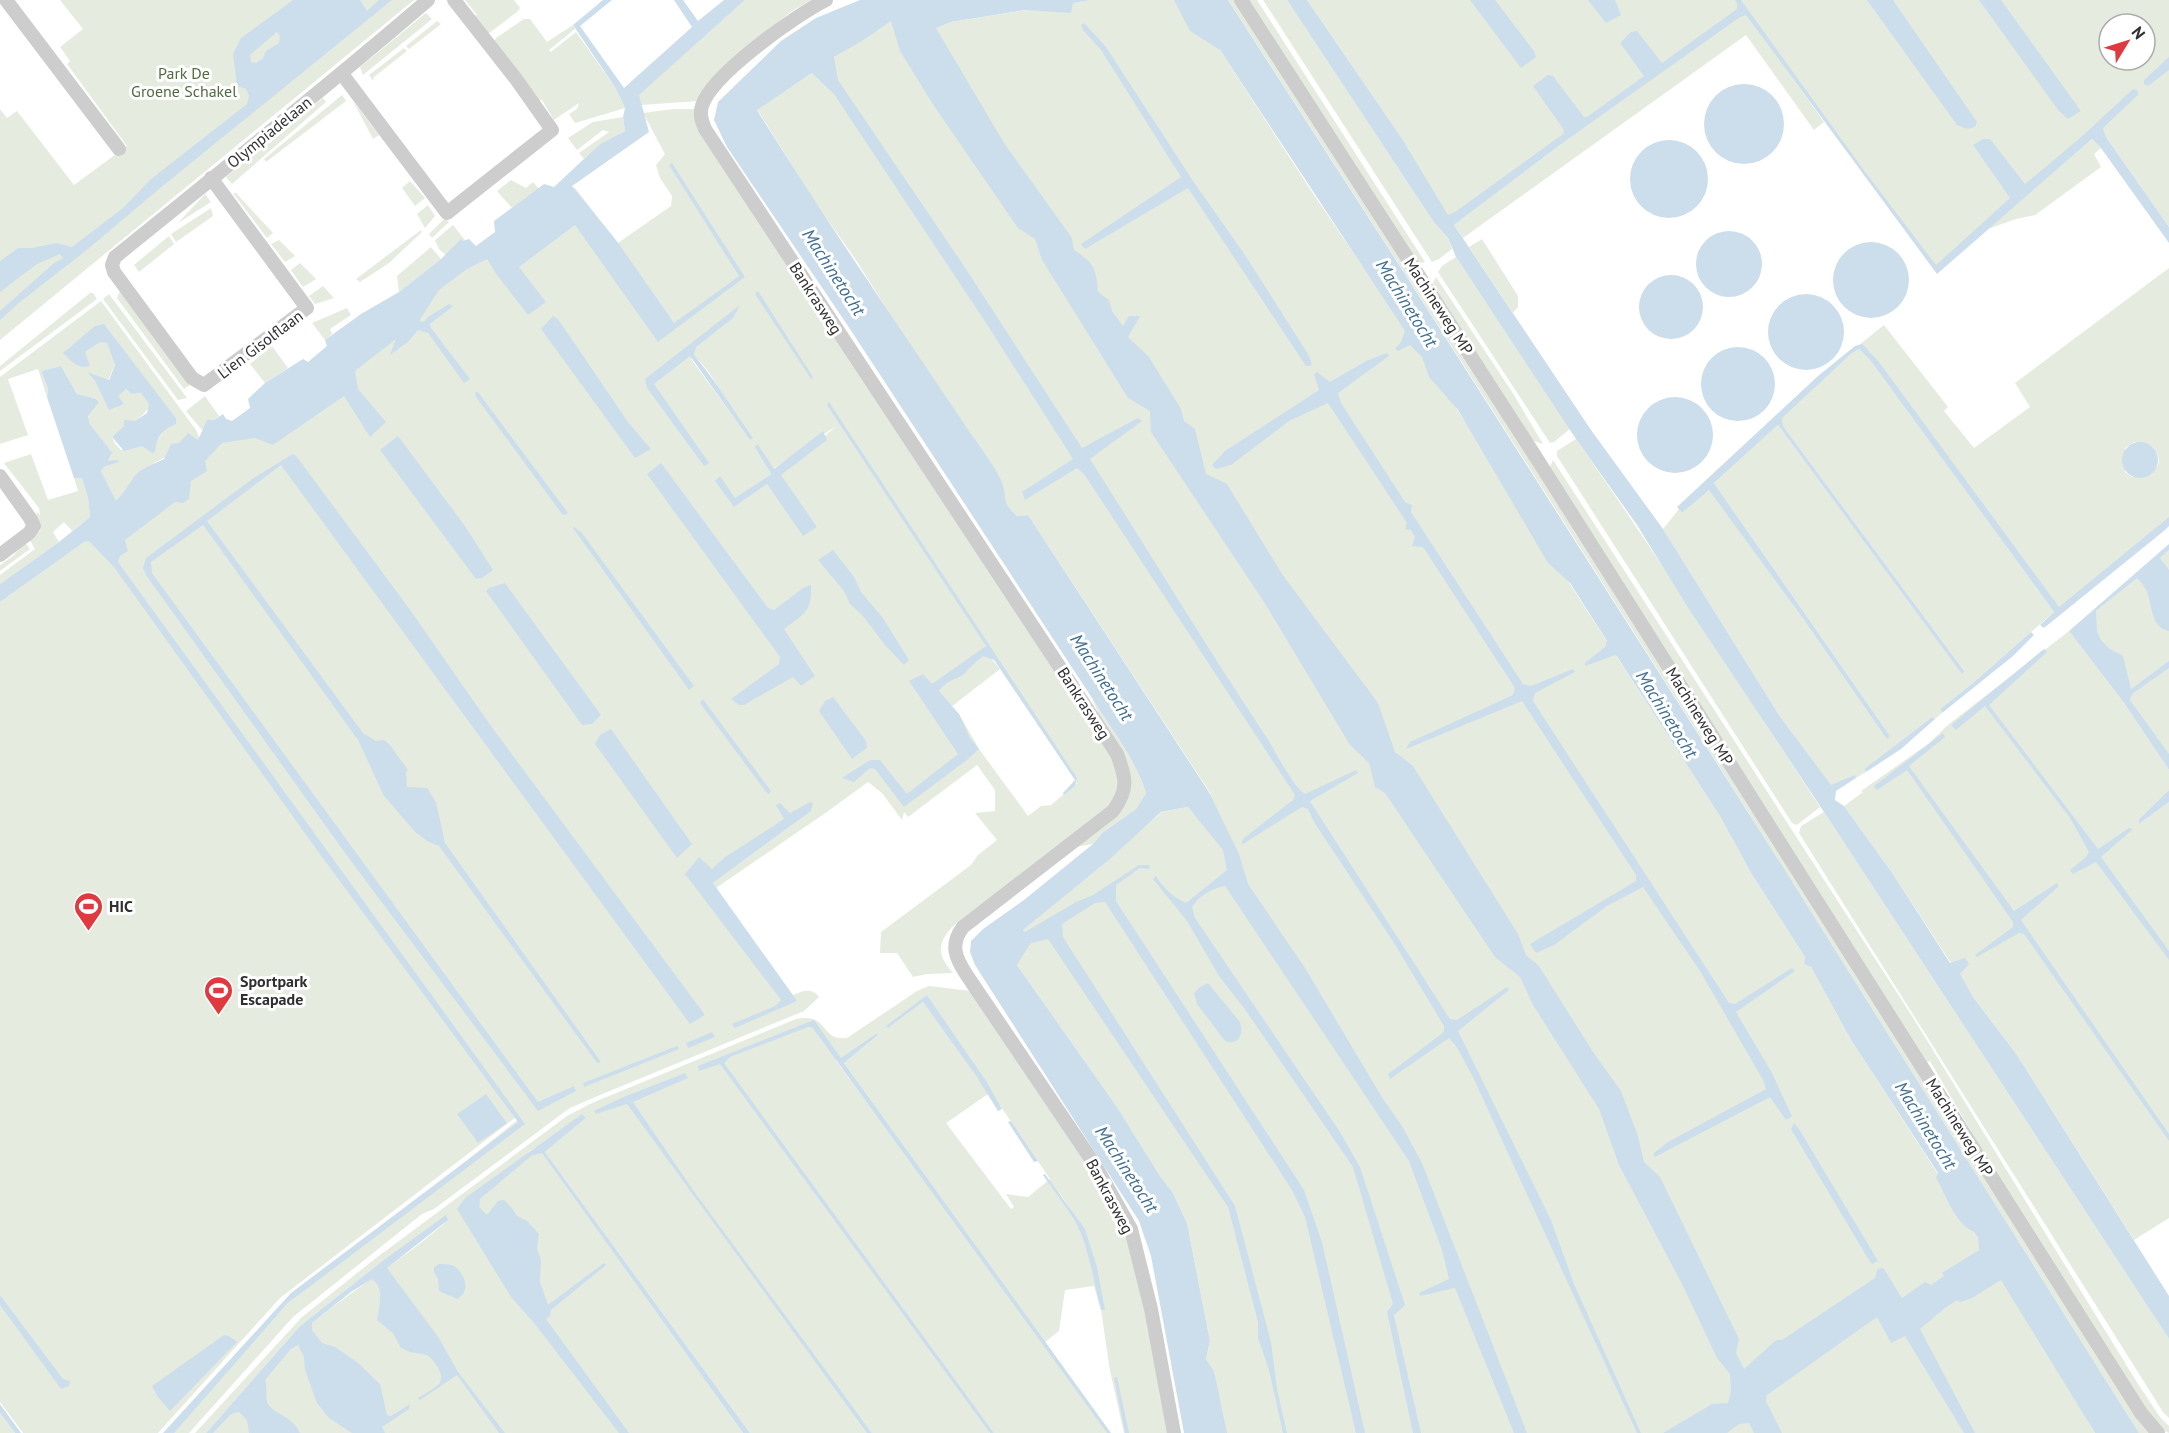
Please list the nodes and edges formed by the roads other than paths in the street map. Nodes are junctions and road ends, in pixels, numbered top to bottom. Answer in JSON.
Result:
{"nodes":[{"id":1,"x":6,"y":0,"type":"edge"},
{"id":2,"x":428,"y":0,"type":"edge"},
{"id":3,"x":454,"y":0,"type":"edge"},
{"id":4,"x":826,"y":0,"type":"edge"},
{"id":5,"x":1241,"y":0,"type":"edge"},
{"id":6,"x":342,"y":74,"type":"junction"},
{"id":7,"x":119,"y":149,"type":"dead end"},
{"id":8,"x":211,"y":178,"type":"junction"},
{"id":9,"x":112,"y":266,"type":"joint"},
{"id":10,"x":0,"y":476,"type":"edge"},
{"id":11,"x":0,"y":555,"type":"edge"},
{"id":12,"x":1174,"y":1433,"type":"edge"},
{"id":13,"x":2158,"y":1433,"type":"edge"}],
"edges":[{"from":1,"to":7,"type":"street"},
{"from":2,"to":6,"type":"street","name":"Olympiadelaan"},
{"from":3,"to":6,"type":"street"},
{"from":4,"to":12,"type":"street","name":"Bankrasweg"},
{"from":5,"to":13,"type":"street","name":"Machineweg MP"},
{"from":6,"to":8,"type":"street","name":"Olympiadelaan"},
{"from":8,"to":9,"type":"street","name":"Olympiadelaan"},
{"from":8,"to":9,"type":"street","name":"Lien Gisolflaan"},
{"from":10,"to":11,"type":"street"}]}
